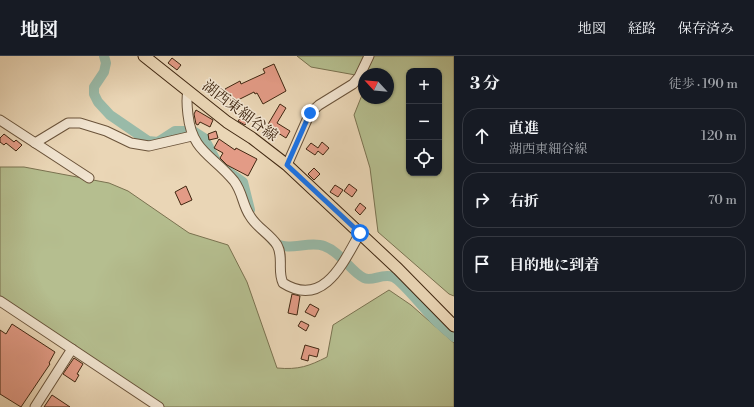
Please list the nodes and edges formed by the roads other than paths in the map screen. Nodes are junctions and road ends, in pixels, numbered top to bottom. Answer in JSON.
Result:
{"nodes":[{"id":1,"x":144,"y":56,"type":"edge"},
{"id":2,"x":369,"y":56,"type":"edge"},
{"id":3,"x":188,"y":91,"type":"junction"},
{"id":4,"x":0,"y":120,"type":"edge"},
{"id":5,"x":192,"y":136,"type":"junction"},
{"id":6,"x":35,"y":143,"type":"junction"},
{"id":7,"x":287,"y":165,"type":"junction"},
{"id":8,"x":89,"y":178,"type":"dead end"},
{"id":9,"x":360,"y":233,"type":"junction"},
{"id":10,"x":0,"y":301,"type":"edge"},
{"id":11,"x":454,"y":326,"type":"edge"},
{"id":12,"x":72,"y":349,"type":"junction"},
{"id":13,"x":35,"y":407,"type":"edge"},
{"id":14,"x":159,"y":407,"type":"edge"}],
"edges":[{"from":1,"to":3,"type":"main road","name":"湖西東細谷線"},
{"from":2,"to":7,"type":"street"},
{"from":3,"to":5,"type":"street"},
{"from":3,"to":7,"type":"main road","name":"湖西東細谷線"},
{"from":4,"to":6,"type":"street"},
{"from":5,"to":6,"type":"street"},
{"from":5,"to":9,"type":"street"},
{"from":6,"to":8,"type":"street"},
{"from":7,"to":9,"type":"main road","name":"湖西東細谷線"},
{"from":9,"to":11,"type":"main road","name":"湖西東細谷線"},
{"from":10,"to":12,"type":"street"},
{"from":12,"to":13,"type":"street"},
{"from":12,"to":14,"type":"street"}]}
